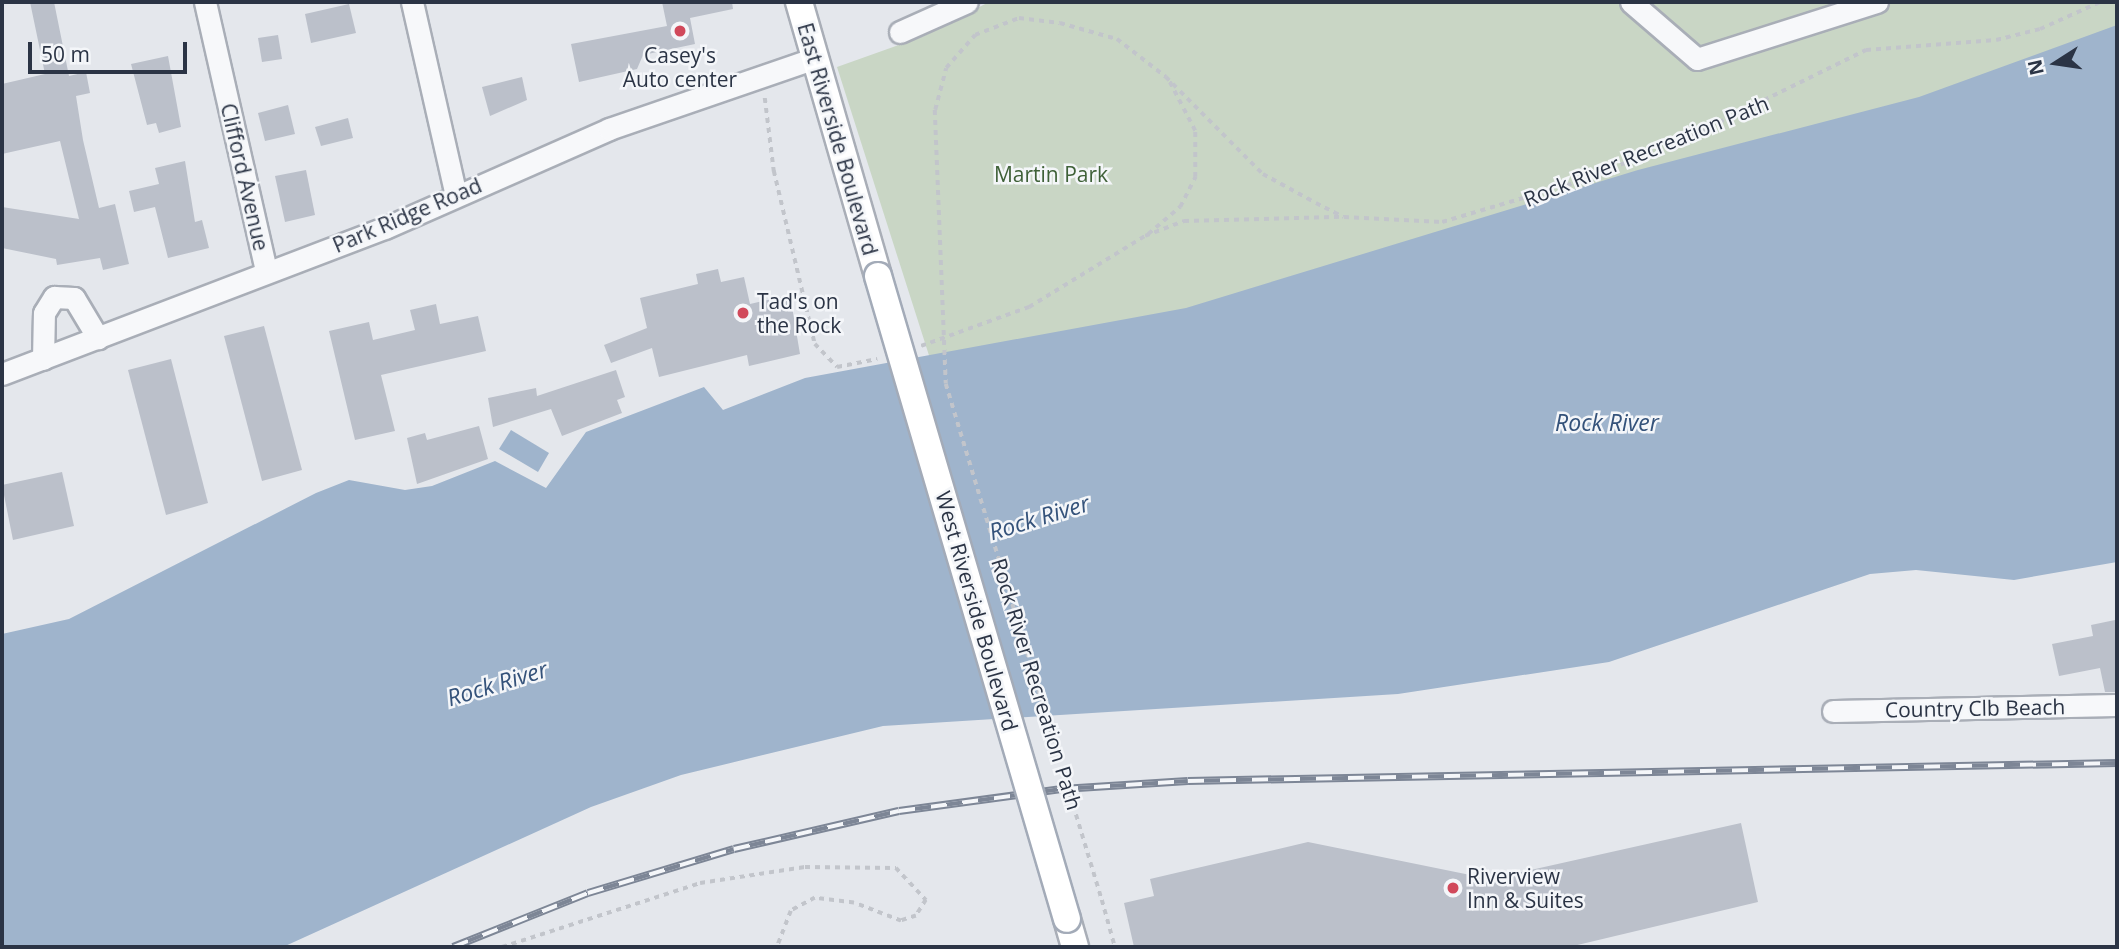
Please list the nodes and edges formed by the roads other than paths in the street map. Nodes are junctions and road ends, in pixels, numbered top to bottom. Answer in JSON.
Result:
{"nodes":[{"id":1,"x":205,"y":2,"type":"edge"},
{"id":2,"x":412,"y":2,"type":"edge"},
{"id":3,"x":799,"y":2,"type":"edge"},
{"id":4,"x":967,"y":2,"type":"edge"},
{"id":5,"x":1631,"y":2,"type":"edge"},
{"id":6,"x":1877,"y":2,"type":"edge"},
{"id":7,"x":900,"y":32,"type":"dead end"},
{"id":8,"x":812,"y":59,"type":"junction"},
{"id":9,"x":456,"y":195,"type":"junction"},
{"id":10,"x":266,"y":271,"type":"junction"},
{"id":11,"x":878,"y":276,"type":"joint"},
{"id":12,"x":98,"y":338,"type":"junction"},
{"id":13,"x":44,"y":359,"type":"junction"},
{"id":14,"x":2,"y":374,"type":"edge"},
{"id":15,"x":2117,"y":705,"type":"edge"},
{"id":16,"x":1833,"y":711,"type":"dead end"},
{"id":17,"x":1075,"y":947,"type":"edge"}],
"edges":[{"from":1,"to":10,"type":"street","name":"Clifford Avenue"},
{"from":2,"to":9,"type":"street"},
{"from":3,"to":8,"type":"main road","name":"East Riverside Boulevard"},
{"from":4,"to":7,"type":"street"},
{"from":5,"to":6,"type":"street"},
{"from":8,"to":9,"type":"street","name":"Park Ridge Road"},
{"from":8,"to":11,"type":"main road","name":"East Riverside Boulevard"},
{"from":9,"to":10,"type":"street","name":"Park Ridge Road"},
{"from":10,"to":12,"type":"street","name":"Park Ridge Road"},
{"from":11,"to":17,"type":"main road","name":"West Riverside Boulevard","bridge":true},
{"from":12,"to":13,"type":"street","name":"Park Ridge Road"},
{"from":12,"to":13,"type":"street"},
{"from":13,"to":14,"type":"street","name":"Park Ridge Road"},
{"from":15,"to":16,"type":"street","name":"Country Clb Beach"}]}
